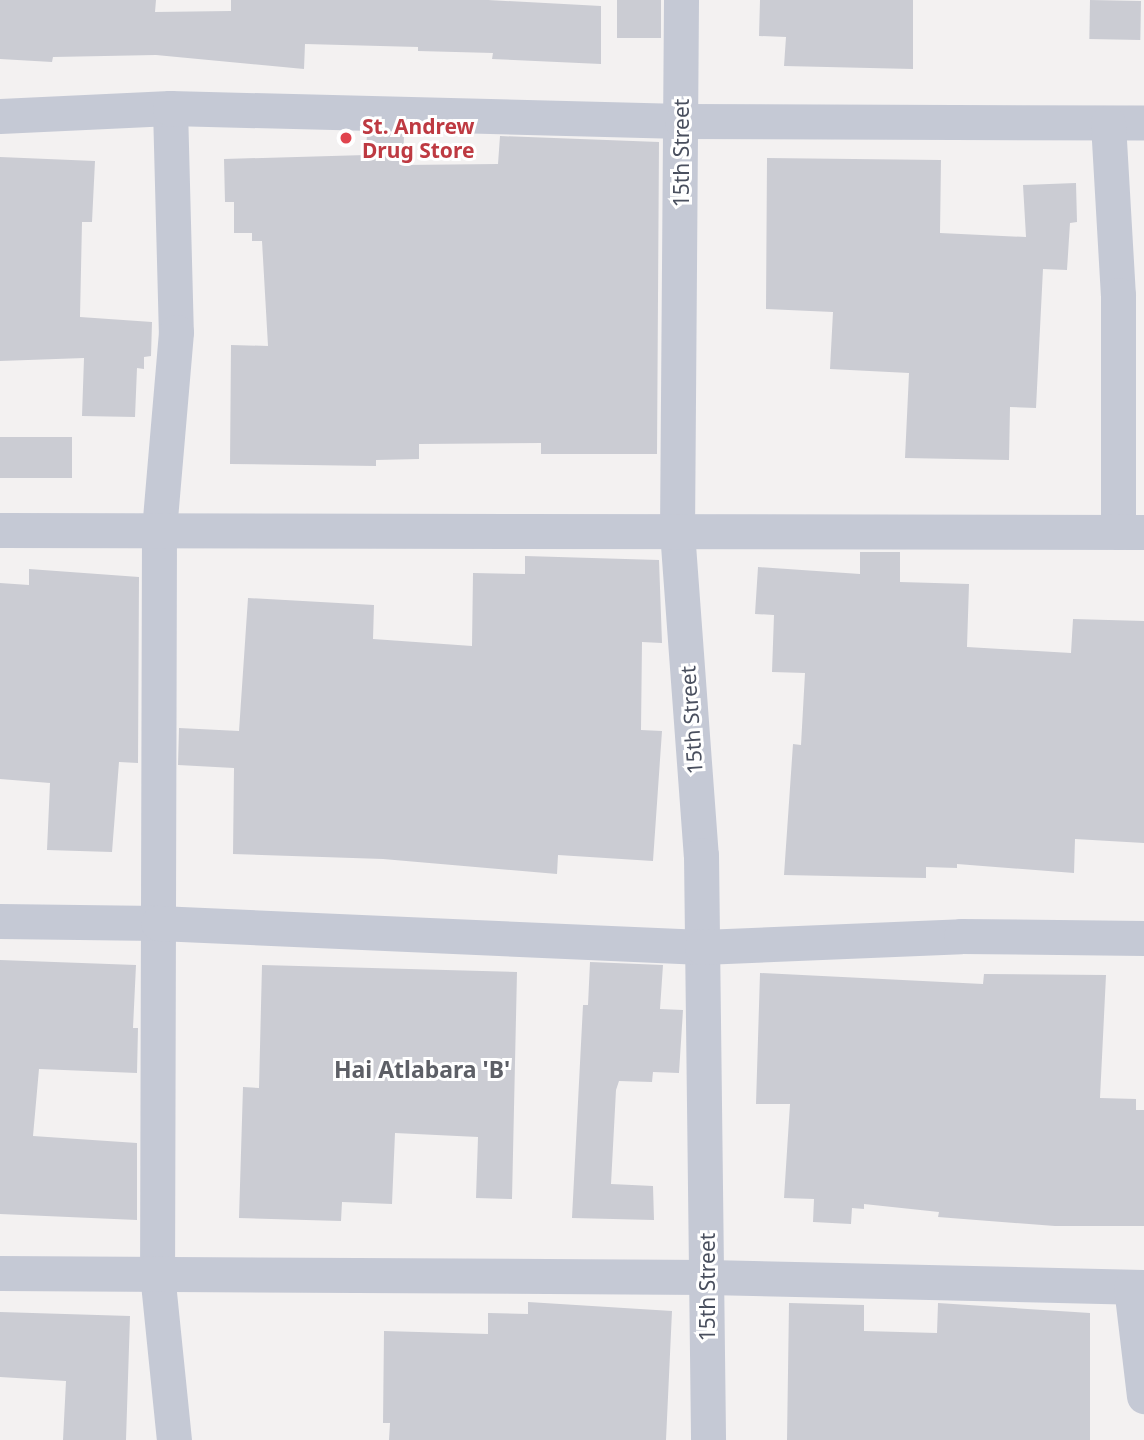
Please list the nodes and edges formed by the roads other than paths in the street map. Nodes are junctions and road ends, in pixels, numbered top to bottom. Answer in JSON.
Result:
{"nodes":[{"id":1,"x":681,"y":0,"type":"edge"},
{"id":2,"x":170,"y":108,"type":"junction"},
{"id":3,"x":0,"y":116,"type":"edge"},
{"id":4,"x":682,"y":121,"type":"junction"},
{"id":5,"x":1108,"y":123,"type":"junction"},
{"id":6,"x":1144,"y":123,"type":"edge"},
{"id":7,"x":0,"y":530,"type":"edge"},
{"id":8,"x":159,"y":530,"type":"junction"},
{"id":9,"x":677,"y":531,"type":"junction"},
{"id":10,"x":1131,"y":532,"type":"edge"},
{"id":11,"x":0,"y":921,"type":"edge"},
{"id":12,"x":158,"y":923,"type":"junction"},
{"id":13,"x":1144,"y":938,"type":"edge"},
{"id":14,"x":702,"y":947,"type":"junction"},
{"id":15,"x":0,"y":1273,"type":"edge"},
{"id":16,"x":157,"y":1273,"type":"junction"},
{"id":17,"x":708,"y":1277,"type":"junction"},
{"id":18,"x":1137,"y":1287,"type":"edge"},
{"id":19,"x":1144,"y":1396,"type":"edge"},
{"id":20,"x":174,"y":1440,"type":"edge"},
{"id":21,"x":708,"y":1440,"type":"edge"}],
"edges":[{"from":1,"to":4,"type":"street","name":"15th Street"},
{"from":2,"to":3,"type":"street"},
{"from":2,"to":4,"type":"street"},
{"from":2,"to":8,"type":"street"},
{"from":4,"to":5,"type":"street"},
{"from":4,"to":9,"type":"street","name":"15th Street"},
{"from":5,"to":6,"type":"street"},
{"from":5,"to":10,"type":"street"},
{"from":7,"to":8,"type":"street"},
{"from":8,"to":9,"type":"street"},
{"from":8,"to":12,"type":"street"},
{"from":9,"to":10,"type":"street"},
{"from":9,"to":14,"type":"street","name":"15th Street"},
{"from":11,"to":12,"type":"street"},
{"from":12,"to":14,"type":"street"},
{"from":12,"to":16,"type":"street"},
{"from":13,"to":14,"type":"street"},
{"from":14,"to":17,"type":"street","name":"15th Street"},
{"from":15,"to":16,"type":"street"},
{"from":16,"to":17,"type":"street"},
{"from":16,"to":20,"type":"street"},
{"from":17,"to":18,"type":"street"},
{"from":17,"to":21,"type":"street","name":"15th Street"},
{"from":18,"to":19,"type":"street"}]}
